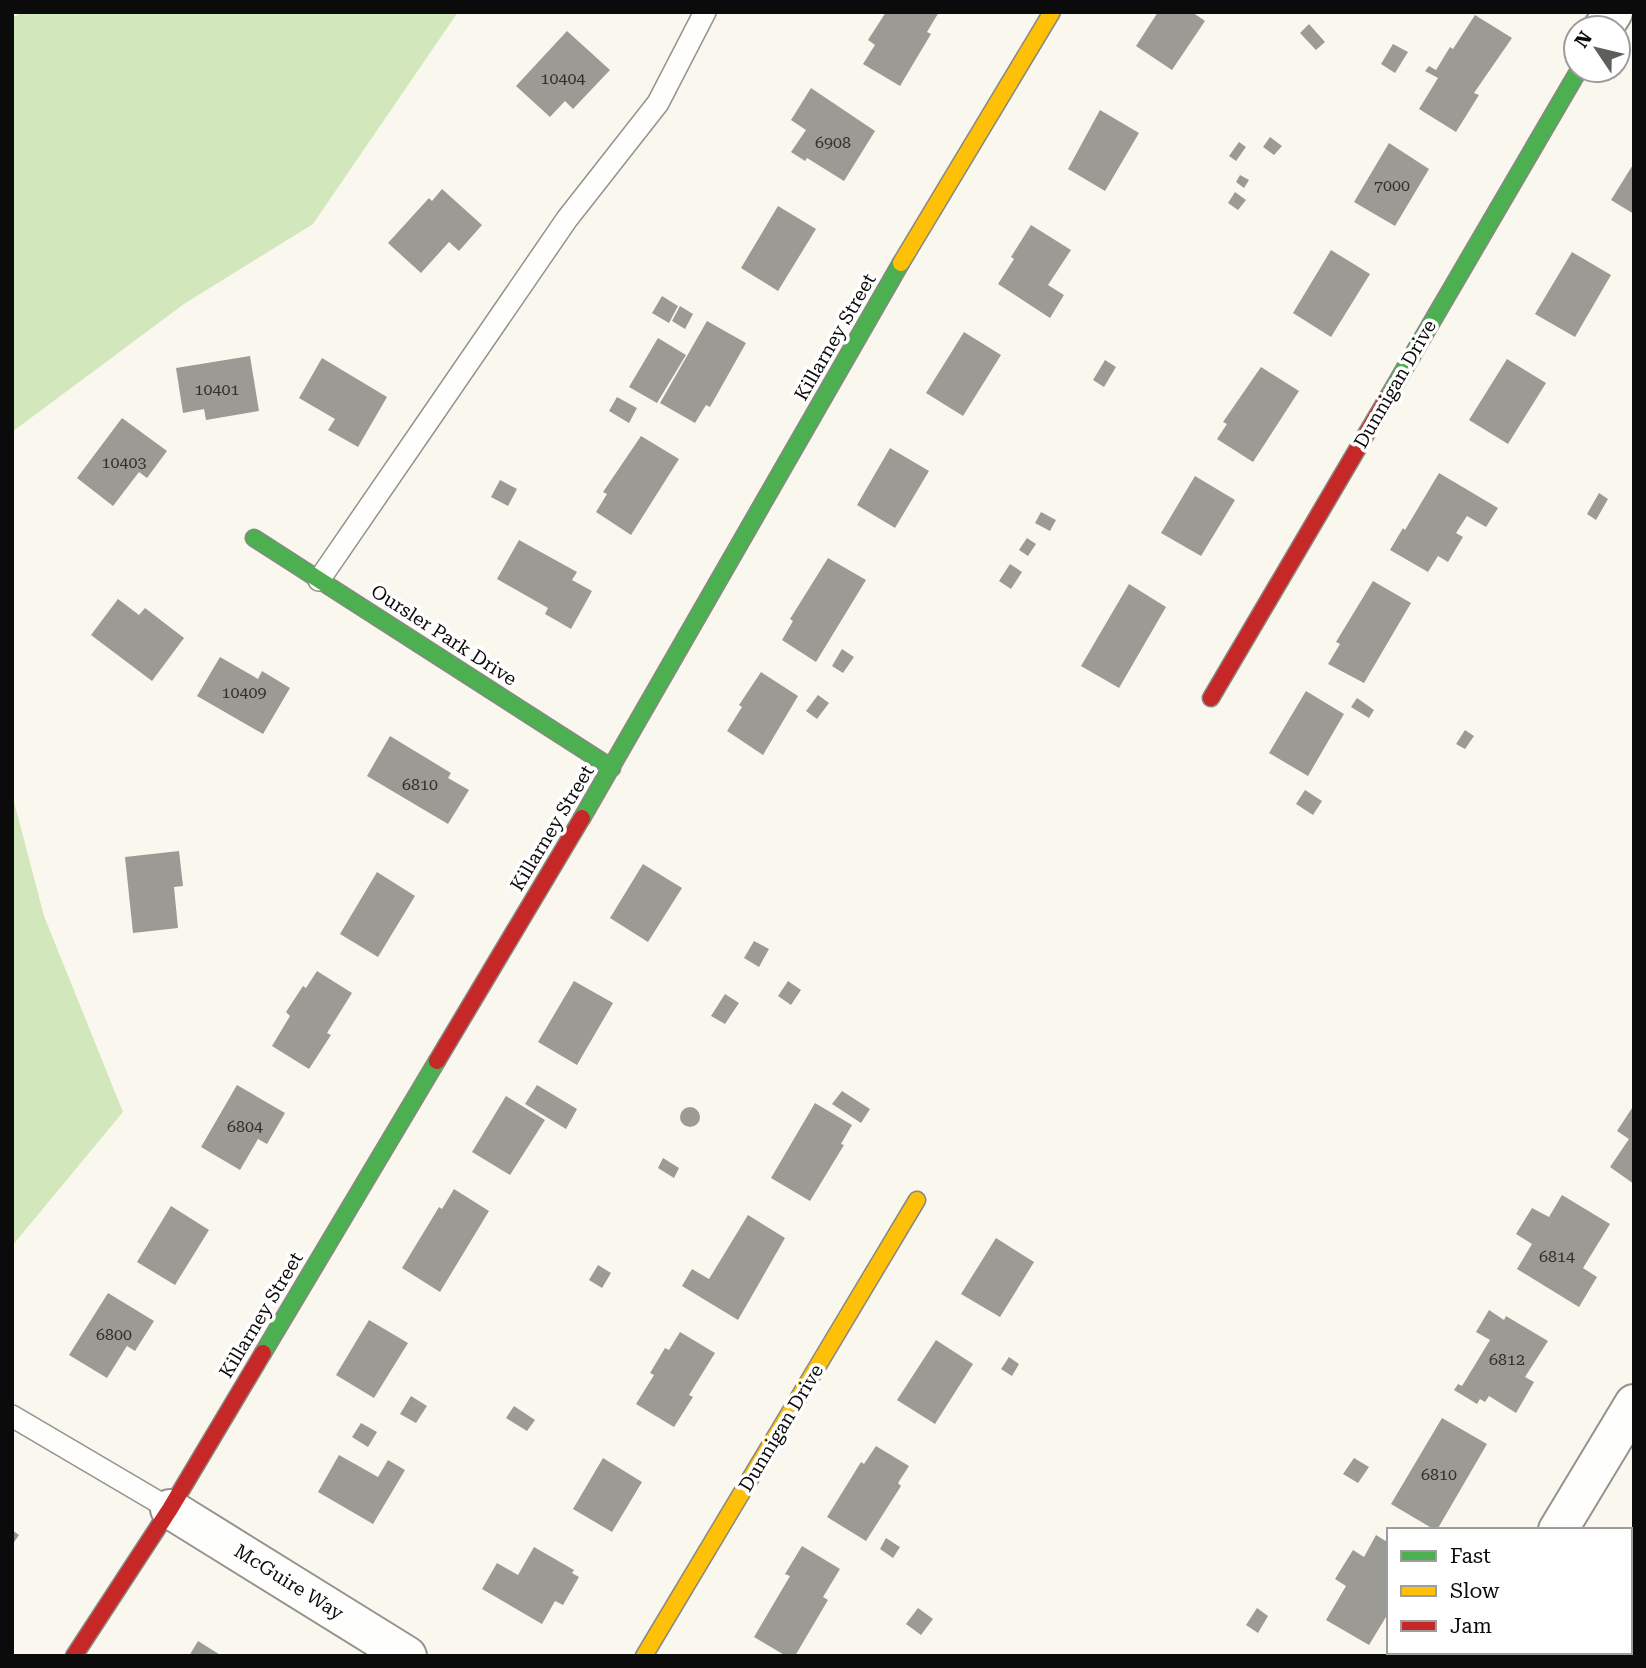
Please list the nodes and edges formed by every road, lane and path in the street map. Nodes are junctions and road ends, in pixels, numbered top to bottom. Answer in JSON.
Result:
{"nodes":[{"id":1,"x":705,"y":12,"type":"edge"},
{"id":2,"x":1052,"y":12,"type":"edge"},
{"id":3,"x":1571,"y":84,"type":"edge"},
{"id":4,"x":254,"y":538,"type":"dead end"},
{"id":5,"x":319,"y":580,"type":"junction"},
{"id":6,"x":1210,"y":698,"type":"dead end"},
{"id":7,"x":612,"y":768,"type":"junction"},
{"id":8,"x":917,"y":1200,"type":"dead end"},
{"id":9,"x":1634,"y":1404,"type":"edge"},
{"id":10,"x":12,"y":1416,"type":"edge"},
{"id":11,"x":170,"y":1509,"type":"junction"},
{"id":12,"x":1559,"y":1528,"type":"edge"},
{"id":13,"x":74,"y":1656,"type":"edge"},
{"id":14,"x":407,"y":1656,"type":"edge"},
{"id":15,"x":644,"y":1656,"type":"edge"}],
"edges":[{"from":1,"to":5,"type":"lane"},
{"from":2,"to":7,"type":"street","name":"Killarney Street"},
{"from":3,"to":6,"type":"street","name":"Dunnigan Drive"},
{"from":4,"to":5,"type":"street","name":"Oursler Park Drive"},
{"from":5,"to":7,"type":"street","name":"Oursler Park Drive"},
{"from":7,"to":11,"type":"street","name":"Killarney Street"},
{"from":8,"to":15,"type":"street","name":"Dunnigan Drive"},
{"from":9,"to":12,"type":"street"},
{"from":10,"to":11,"type":"lane"},
{"from":11,"to":13,"type":"street","name":"Killarney Street"},
{"from":11,"to":14,"type":"street","name":"McGuire Way"}]}
